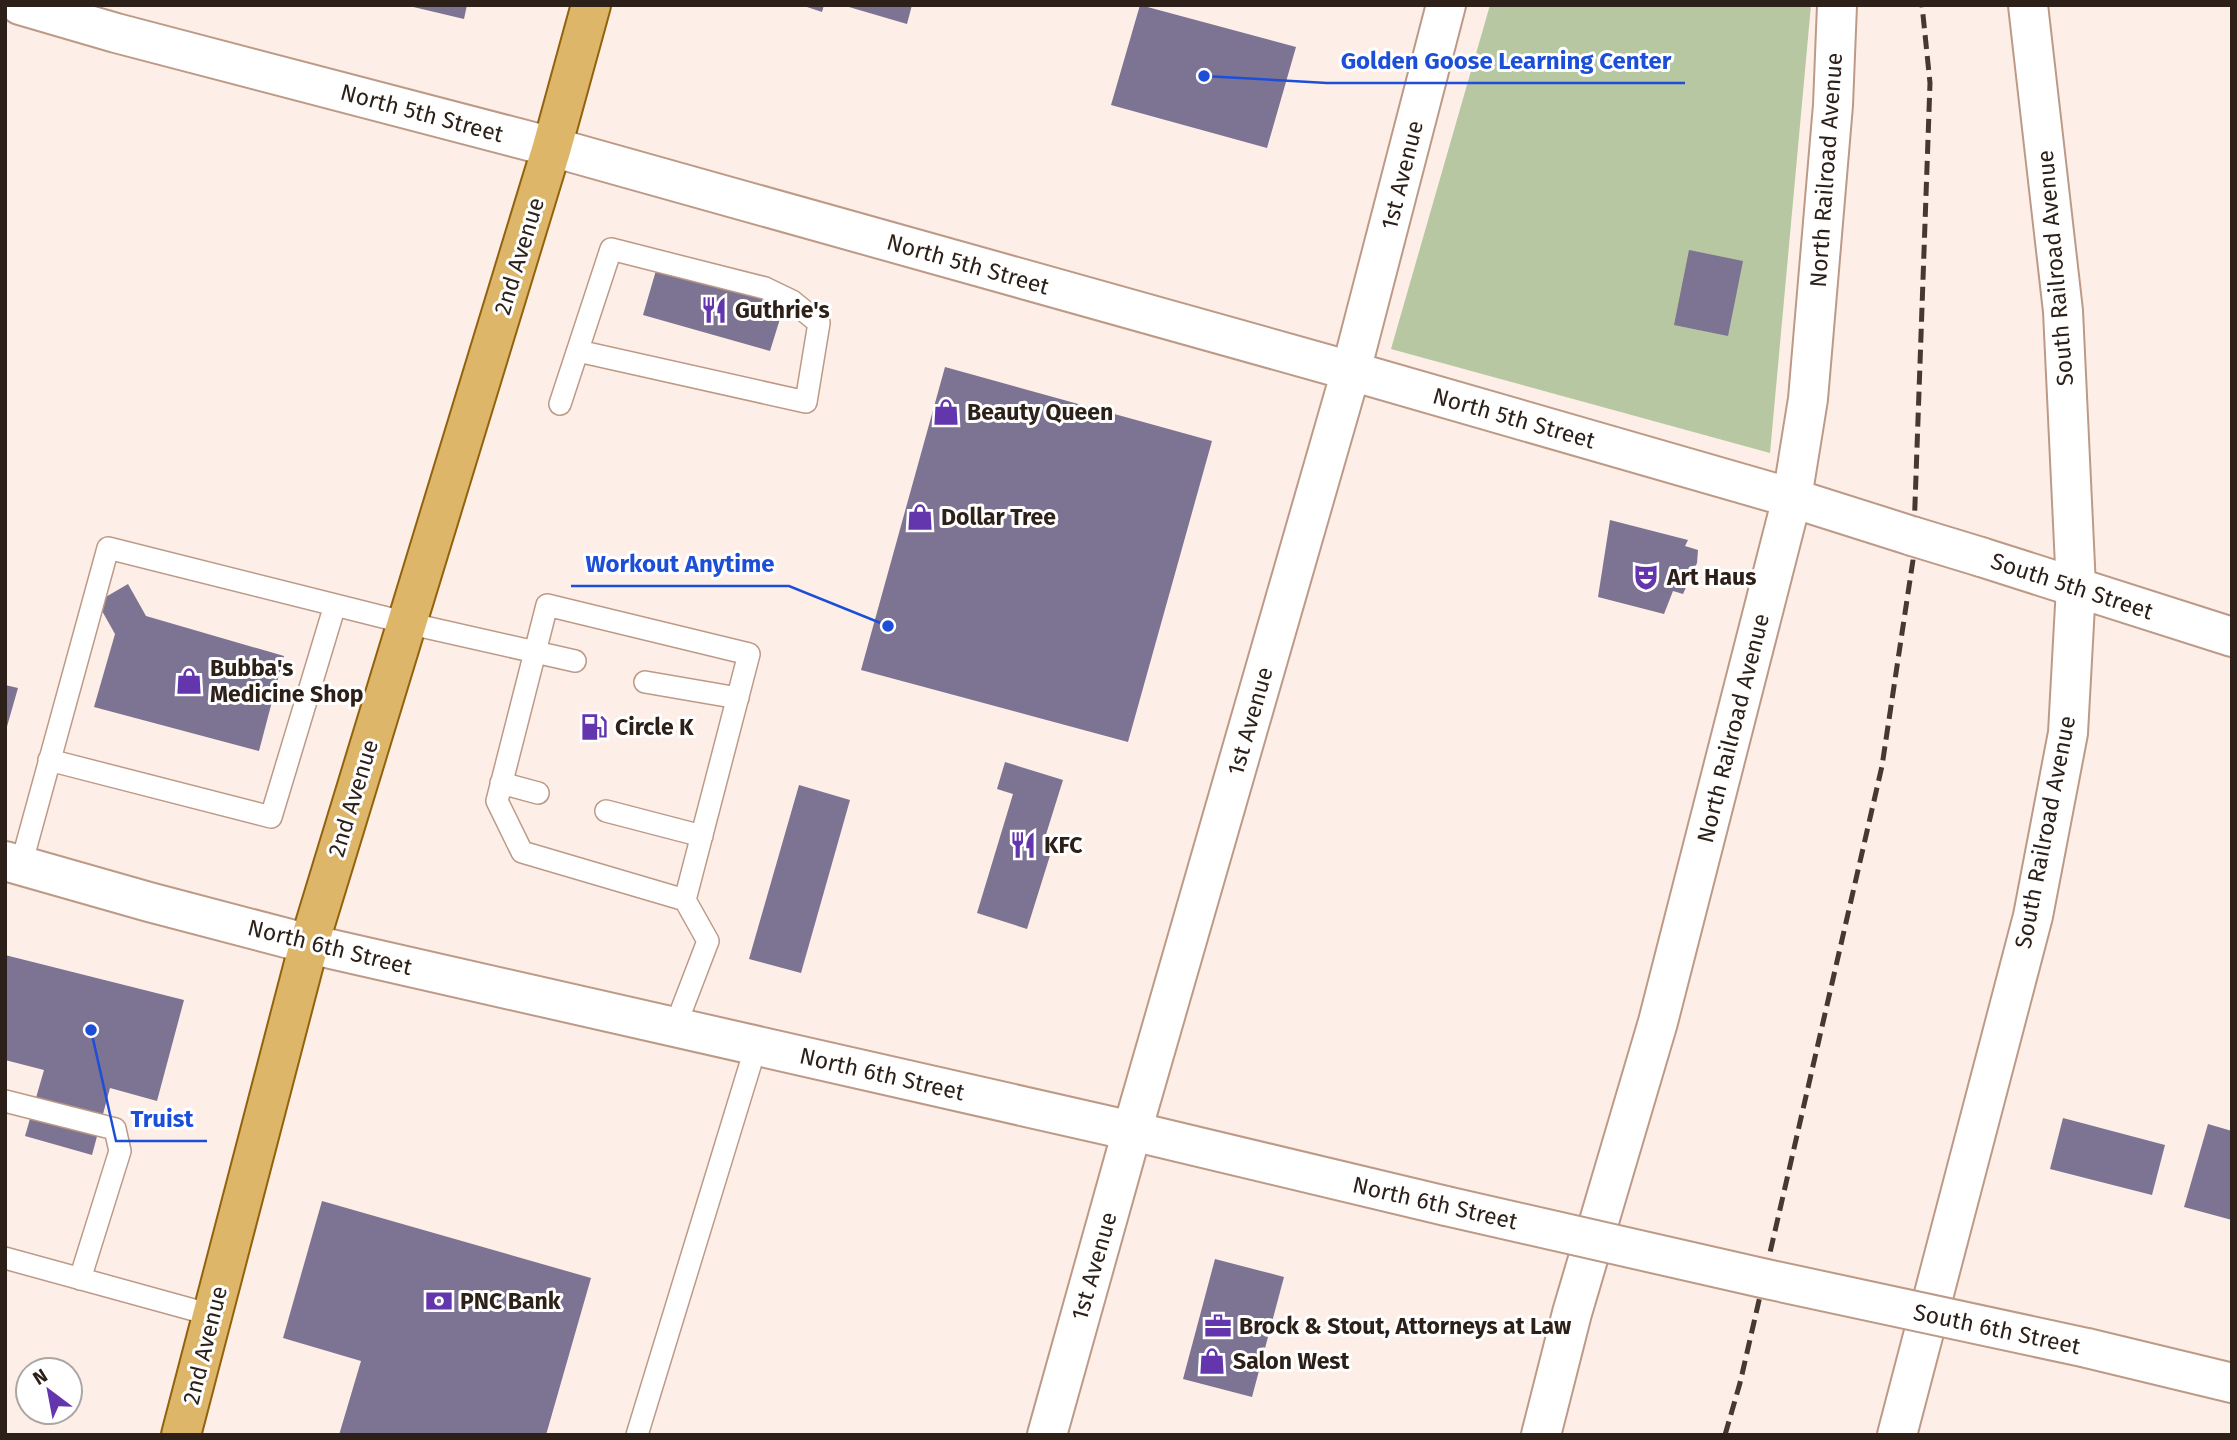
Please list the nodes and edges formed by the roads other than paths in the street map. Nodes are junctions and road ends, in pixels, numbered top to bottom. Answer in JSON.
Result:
{"nodes":[{"id":1,"x":20,"y":5,"type":"edge"},
{"id":2,"x":591,"y":5,"type":"edge"},
{"id":3,"x":1446,"y":5,"type":"edge"},
{"id":4,"x":1837,"y":5,"type":"edge"},
{"id":5,"x":2028,"y":5,"type":"edge"},
{"id":6,"x":552,"y":147,"type":"junction"},
{"id":7,"x":578,"y":351,"type":"junction"},
{"id":8,"x":1351,"y":371,"type":"junction"},
{"id":9,"x":560,"y":404,"type":"dead end"},
{"id":10,"x":1806,"y":503,"type":"junction"},
{"id":11,"x":1912,"y":536,"type":"joint"},
{"id":12,"x":2076,"y":587,"type":"junction"},
{"id":13,"x":335,"y":605,"type":"junction"},
{"id":14,"x":407,"y":623,"type":"junction"},
{"id":15,"x":2232,"y":637,"type":"edge"},
{"id":16,"x":534,"y":652,"type":"junction"},
{"id":17,"x":575,"y":661,"type":"dead end"},
{"id":18,"x":645,"y":682,"type":"dead end"},
{"id":19,"x":738,"y":698,"type":"junction"},
{"id":20,"x":50,"y":760,"type":"junction"},
{"id":21,"x":501,"y":783,"type":"junction"},
{"id":22,"x":538,"y":793,"type":"dead end"},
{"id":23,"x":606,"y":811,"type":"dead end"},
{"id":24,"x":702,"y":836,"type":"junction"},
{"id":25,"x":13,"y":863,"type":"edge"},
{"id":26,"x":685,"y":900,"type":"junction"},
{"id":27,"x":309,"y":943,"type":"junction"},
{"id":28,"x":675,"y":1027,"type":"junction"},
{"id":29,"x":756,"y":1046,"type":"junction"},
{"id":30,"x":5,"y":1101,"type":"edge"},
{"id":31,"x":1132,"y":1131,"type":"junction"},
{"id":32,"x":5,"y":1258,"type":"edge"},
{"id":33,"x":1762,"y":1278,"type":"joint"},
{"id":34,"x":80,"y":1279,"type":"junction"},
{"id":35,"x":212,"y":1315,"type":"junction"},
{"id":36,"x":2232,"y":1382,"type":"edge"},
{"id":37,"x":181,"y":1435,"type":"edge"},
{"id":38,"x":637,"y":1435,"type":"edge"},
{"id":39,"x":1047,"y":1435,"type":"edge"},
{"id":40,"x":1541,"y":1435,"type":"edge"},
{"id":41,"x":1897,"y":1435,"type":"edge"}],
"edges":[{"from":1,"to":6,"type":"street","name":"North 5th Street"},
{"from":2,"to":6,"type":"main road","name":"2nd Avenue"},
{"from":3,"to":8,"type":"street","name":"1st Avenue"},
{"from":4,"to":10,"type":"street","name":"North Railroad Avenue"},
{"from":5,"to":12,"type":"street","name":"South Railroad Avenue"},
{"from":6,"to":8,"type":"street","name":"North 5th Street"},
{"from":6,"to":14,"type":"main road","name":"2nd Avenue"},
{"from":7,"to":7,"type":"lane"},
{"from":7,"to":9,"type":"lane"},
{"from":8,"to":10,"type":"street","name":"North 5th Street"},
{"from":8,"to":31,"type":"street","name":"1st Avenue"},
{"from":10,"to":11,"type":"street","name":"North 5th Street"},
{"from":10,"to":40,"type":"street","name":"North Railroad Avenue"},
{"from":11,"to":12,"type":"street","name":"South 5th Street","bridge":true},
{"from":12,"to":15,"type":"street","name":"South 5th Street"},
{"from":12,"to":41,"type":"street","name":"South Railroad Avenue"},
{"from":13,"to":14,"type":"lane"},
{"from":13,"to":20,"type":"lane"},
{"from":13,"to":20,"type":"lane"},
{"from":14,"to":16,"type":"lane"},
{"from":14,"to":27,"type":"main road","name":"2nd Avenue"},
{"from":16,"to":17,"type":"lane"},
{"from":16,"to":19,"type":"lane"},
{"from":16,"to":21,"type":"lane"},
{"from":18,"to":19,"type":"lane"},
{"from":19,"to":24,"type":"lane"},
{"from":20,"to":25,"type":"lane"},
{"from":21,"to":22,"type":"lane"},
{"from":21,"to":26,"type":"lane"},
{"from":23,"to":24,"type":"lane"},
{"from":24,"to":26,"type":"lane"},
{"from":25,"to":27,"type":"street","name":"North 6th Street"},
{"from":26,"to":28,"type":"lane"},
{"from":27,"to":28,"type":"street","name":"North 6th Street"},
{"from":27,"to":35,"type":"main road","name":"2nd Avenue"},
{"from":28,"to":29,"type":"street","name":"North 6th Street"},
{"from":29,"to":31,"type":"street","name":"North 6th Street"},
{"from":29,"to":38,"type":"lane"},
{"from":30,"to":34,"type":"lane"},
{"from":31,"to":33,"type":"street","name":"North 6th Street","bridge":true},
{"from":31,"to":39,"type":"street","name":"1st Avenue"},
{"from":32,"to":34,"type":"lane"},
{"from":33,"to":36,"type":"street","name":"South 6th Street","bridge":true},
{"from":34,"to":35,"type":"lane"},
{"from":35,"to":37,"type":"main road","name":"2nd Avenue"}]}
